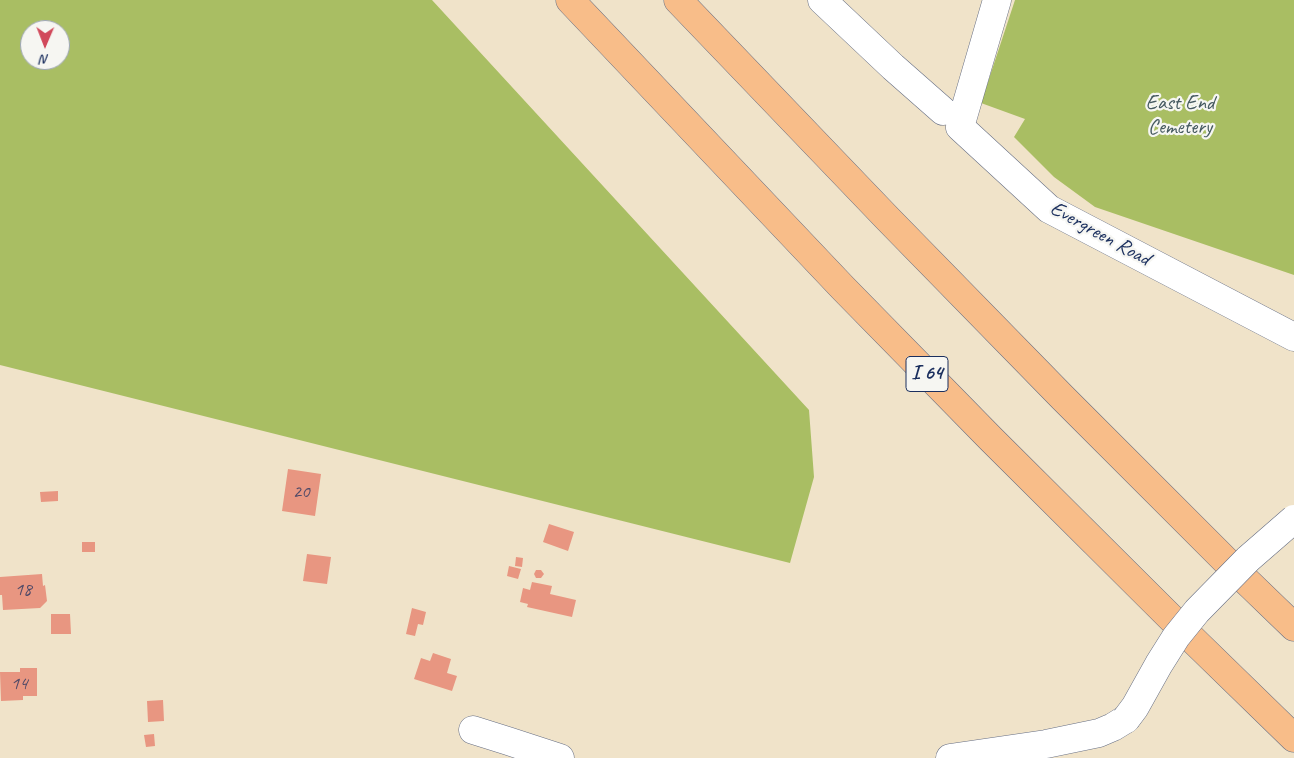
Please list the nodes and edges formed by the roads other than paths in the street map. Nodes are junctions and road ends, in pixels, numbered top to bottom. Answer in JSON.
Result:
{"nodes":[{"id":1,"x":570,"y":0,"type":"edge"},
{"id":2,"x":678,"y":0,"type":"edge"},
{"id":3,"x":822,"y":0,"type":"edge"},
{"id":4,"x":997,"y":0,"type":"edge"},
{"id":5,"x":943,"y":111,"type":"dead end"},
{"id":6,"x":1294,"y":337,"type":"edge"},
{"id":7,"x":1294,"y":519,"type":"edge"},
{"id":8,"x":1294,"y":627,"type":"edge"},
{"id":9,"x":473,"y":730,"type":"dead end"},
{"id":10,"x":1294,"y":738,"type":"edge"},
{"id":11,"x":560,"y":758,"type":"edge"},
{"id":12,"x":950,"y":758,"type":"edge"}],
"edges":[{"from":1,"to":10,"type":"highway","number":"I 64"},
{"from":2,"to":8,"type":"highway"},
{"from":3,"to":5,"type":"street"},
{"from":4,"to":6,"type":"street","name":"Evergreen Road"},
{"from":7,"to":12,"type":"street","bridge":true},
{"from":9,"to":11,"type":"street"}]}
